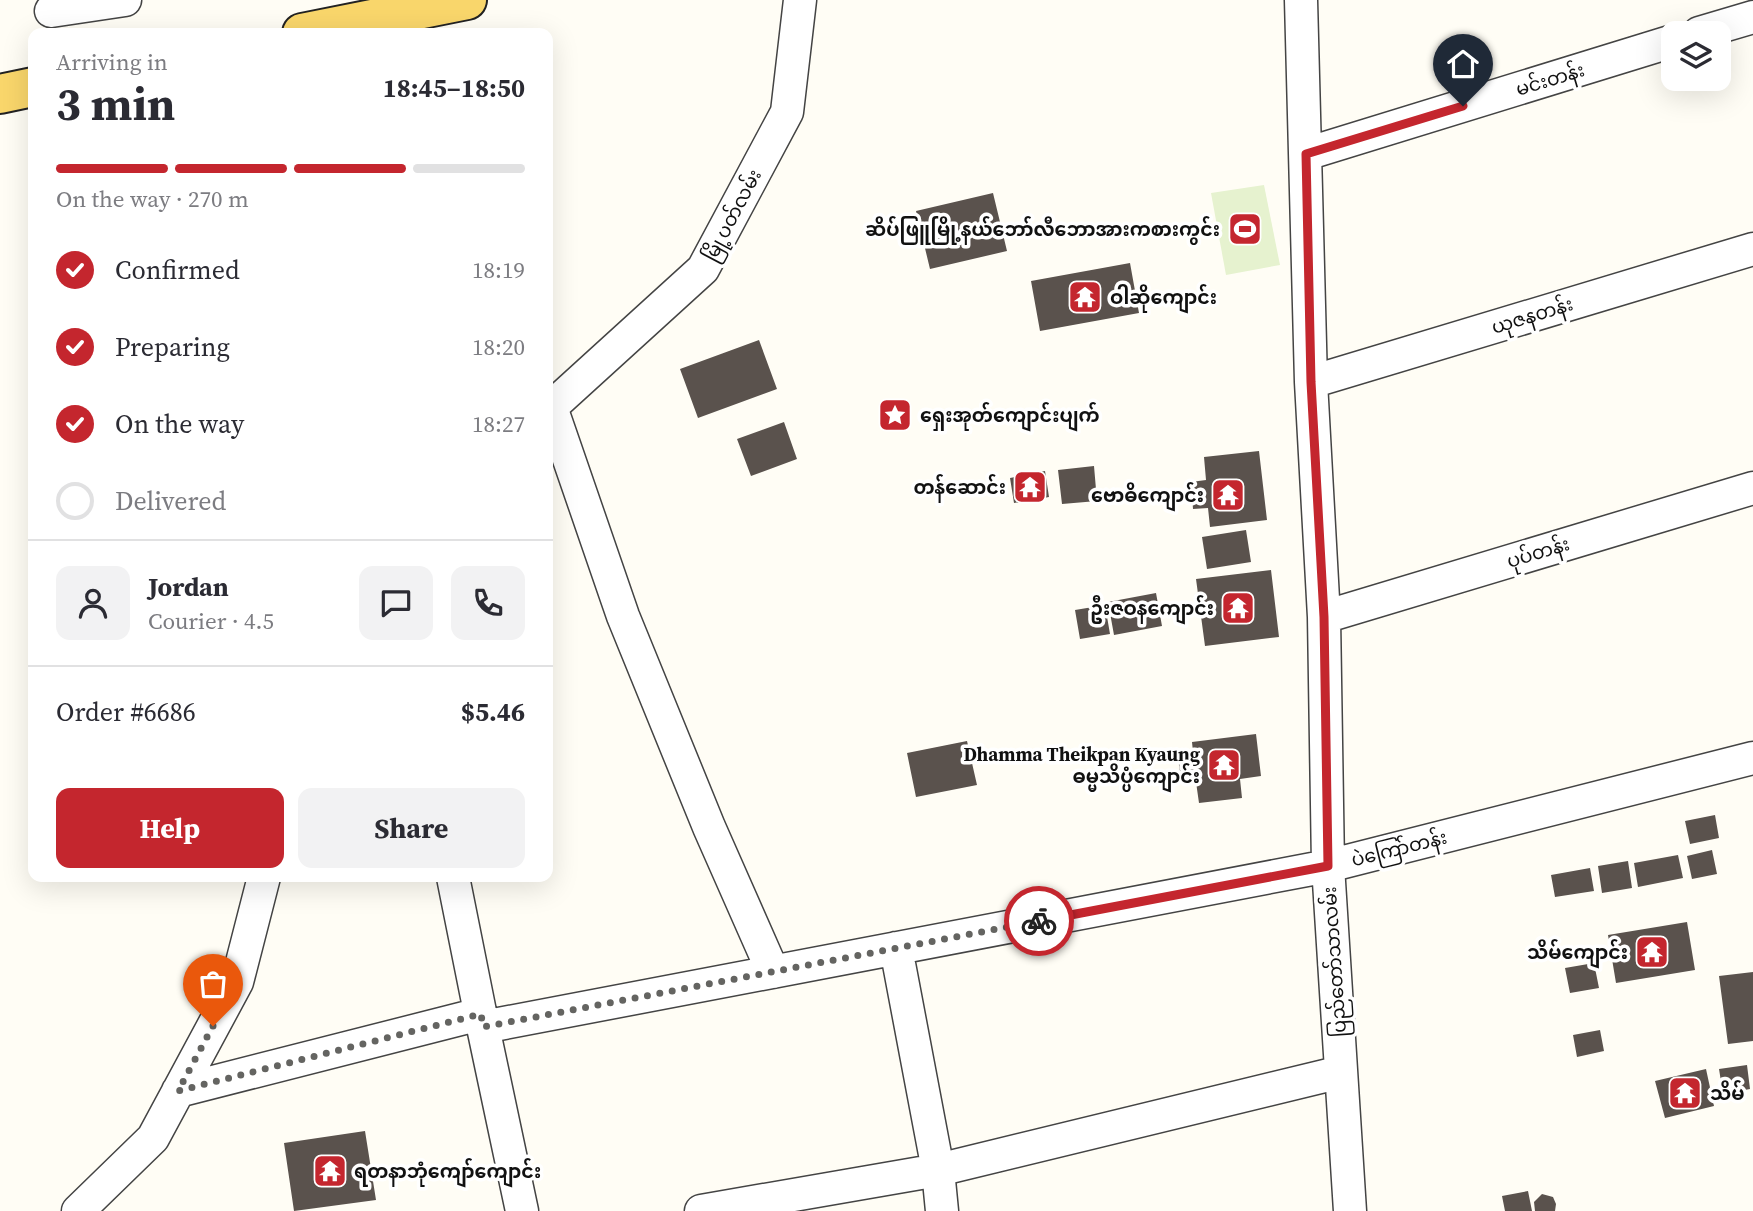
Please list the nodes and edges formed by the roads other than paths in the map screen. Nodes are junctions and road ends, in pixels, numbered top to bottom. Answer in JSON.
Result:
{"nodes":[{"id":1,"x":125,"y":0,"type":"edge"},
{"id":2,"x":467,"y":0,"type":"edge"},
{"id":3,"x":800,"y":0,"type":"edge"},
{"id":4,"x":1301,"y":0,"type":"edge"},
{"id":5,"x":51,"y":11,"type":"dead end"},
{"id":6,"x":1753,"y":17,"type":"edge"},
{"id":7,"x":1731,"y":24,"type":"edge"},
{"id":8,"x":327,"y":28,"type":"edge"},
{"id":9,"x":1661,"y":45,"type":"edge"},
{"id":10,"x":28,"y":88,"type":"edge"},
{"id":11,"x":0,"y":94,"type":"edge"},
{"id":12,"x":1306,"y":154,"type":"junction"},
{"id":13,"x":1753,"y":249,"type":"edge"},
{"id":14,"x":1311,"y":382,"type":"junction"},
{"id":15,"x":553,"y":405,"type":"edge"},
{"id":16,"x":553,"y":420,"type":"edge"},
{"id":17,"x":1753,"y":488,"type":"edge"},
{"id":18,"x":1324,"y":617,"type":"junction"},
{"id":19,"x":1753,"y":758,"type":"edge"},
{"id":20,"x":1328,"y":866,"type":"junction"},
{"id":21,"x":263,"y":882,"type":"edge"},
{"id":22,"x":454,"y":882,"type":"edge"},
{"id":23,"x":896,"y":948,"type":"junction"},
{"id":24,"x":773,"y":972,"type":"junction"},
{"id":25,"x":482,"y":1021,"type":"junction"},
{"id":26,"x":1341,"y":1072,"type":"junction"},
{"id":27,"x":178,"y":1091,"type":"junction"},
{"id":28,"x":938,"y":1170,"type":"junction"},
{"id":29,"x":78,"y":1211,"type":"edge"},
{"id":30,"x":522,"y":1211,"type":"edge"},
{"id":31,"x":701,"y":1211,"type":"edge"},
{"id":32,"x":942,"y":1211,"type":"edge"},
{"id":33,"x":1350,"y":1211,"type":"edge"}],
"edges":[{"from":1,"to":5,"type":"street"},
{"from":2,"to":8,"type":"main road"},
{"from":3,"to":15,"type":"street","name":"မြို့ပတ်လမ်း"},
{"from":4,"to":12,"type":"street","name":"ပြည်တော်သာလမ်း"},
{"from":6,"to":7,"type":"street"},
{"from":9,"to":12,"type":"street","name":"မင်းတန်း"},
{"from":10,"to":11,"type":"main road"},
{"from":12,"to":14,"type":"street","name":"ပြည်တော်သာလမ်း"},
{"from":13,"to":14,"type":"street","name":"ယုဇနတန်း"},
{"from":14,"to":18,"type":"street","name":"ပြည်တော်သာလမ်း"},
{"from":16,"to":24,"type":"street"},
{"from":17,"to":18,"type":"street","name":"ပုပ်တန်း"},
{"from":18,"to":20,"type":"street","name":"ပြည်တော်သာလမ်း"},
{"from":19,"to":20,"type":"street","name":"ပဲကြော်တန်း"},
{"from":20,"to":23,"type":"street","name":"ပဲကြော်တန်း"},
{"from":20,"to":26,"type":"street","name":"ပြည်တော်သာလမ်း"},
{"from":21,"to":27,"type":"street"},
{"from":22,"to":25,"type":"street"},
{"from":23,"to":24,"type":"street","name":"ပဲကြော်တန်း"},
{"from":23,"to":28,"type":"street"},
{"from":24,"to":25,"type":"street","name":"ပဲကြော်တန်း"},
{"from":25,"to":27,"type":"street","name":"ပဲကြော်တန်း"},
{"from":25,"to":30,"type":"street"},
{"from":26,"to":28,"type":"street"},
{"from":26,"to":33,"type":"street","name":"ပြည်တော်သာလမ်း"},
{"from":27,"to":29,"type":"street"},
{"from":28,"to":31,"type":"street"},
{"from":28,"to":32,"type":"street"}]}
